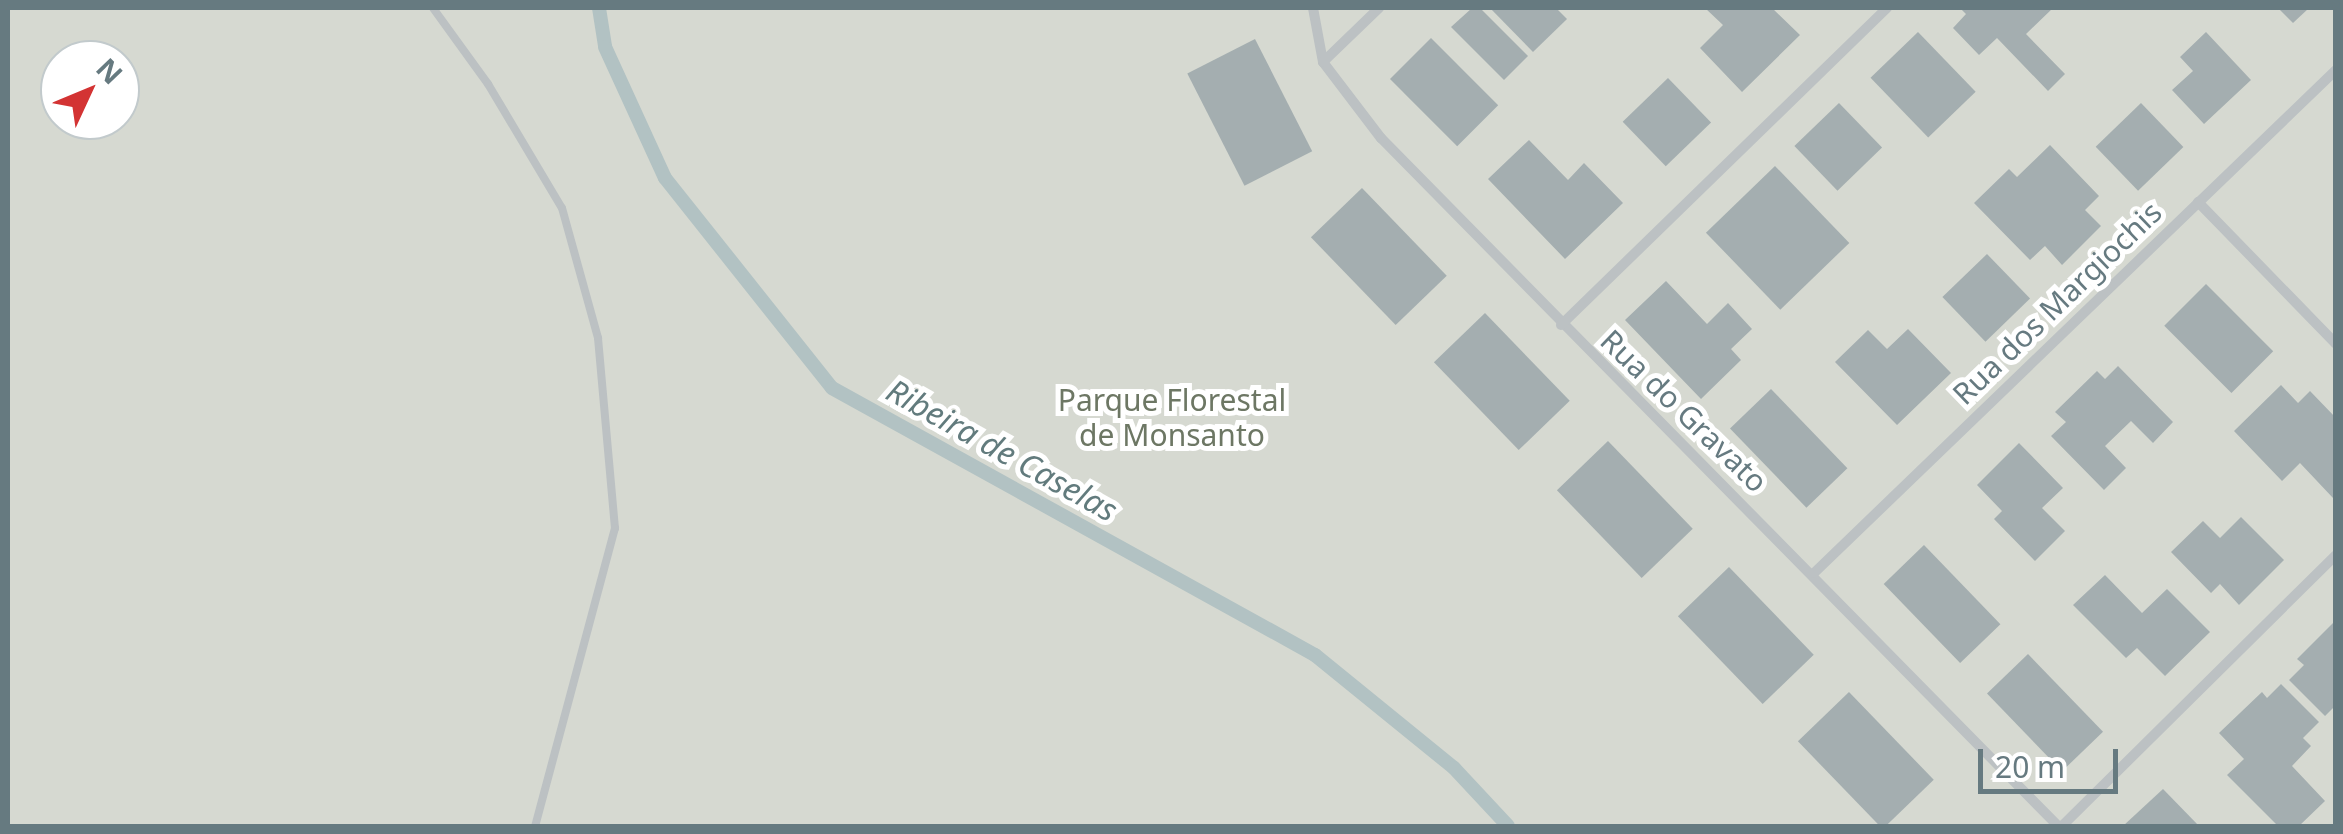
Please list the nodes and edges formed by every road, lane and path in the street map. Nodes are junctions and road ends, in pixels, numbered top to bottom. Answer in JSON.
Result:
{"nodes":[{"id":1,"x":433,"y":8,"type":"edge"},
{"id":2,"x":1314,"y":8,"type":"edge"},
{"id":3,"x":1379,"y":8,"type":"edge"},
{"id":4,"x":1887,"y":8,"type":"edge"},
{"id":5,"x":1323,"y":62,"type":"junction"},
{"id":6,"x":2336,"y":70,"type":"edge"},
{"id":7,"x":2198,"y":202,"type":"junction"},
{"id":8,"x":1562,"y":325,"type":"junction"},
{"id":9,"x":2336,"y":344,"type":"edge"},
{"id":10,"x":2336,"y":555,"type":"edge"},
{"id":11,"x":1814,"y":573,"type":"junction"},
{"id":12,"x":535,"y":826,"type":"edge"},
{"id":13,"x":2060,"y":826,"type":"edge"}],
"edges":[{"from":1,"to":12,"type":"lane"},
{"from":2,"to":5,"type":"street","name":"Rua do Gravato"},
{"from":3,"to":5,"type":"street"},
{"from":4,"to":8,"type":"street"},
{"from":5,"to":8,"type":"street","name":"Rua do Gravato"},
{"from":6,"to":7,"type":"street","name":"Rua dos Margiochis"},
{"from":7,"to":9,"type":"street"},
{"from":7,"to":11,"type":"street","name":"Rua dos Margiochis"},
{"from":8,"to":11,"type":"street","name":"Rua do Gravato"},
{"from":10,"to":13,"type":"street"},
{"from":11,"to":13,"type":"street","name":"Rua do Gravato"}]}
